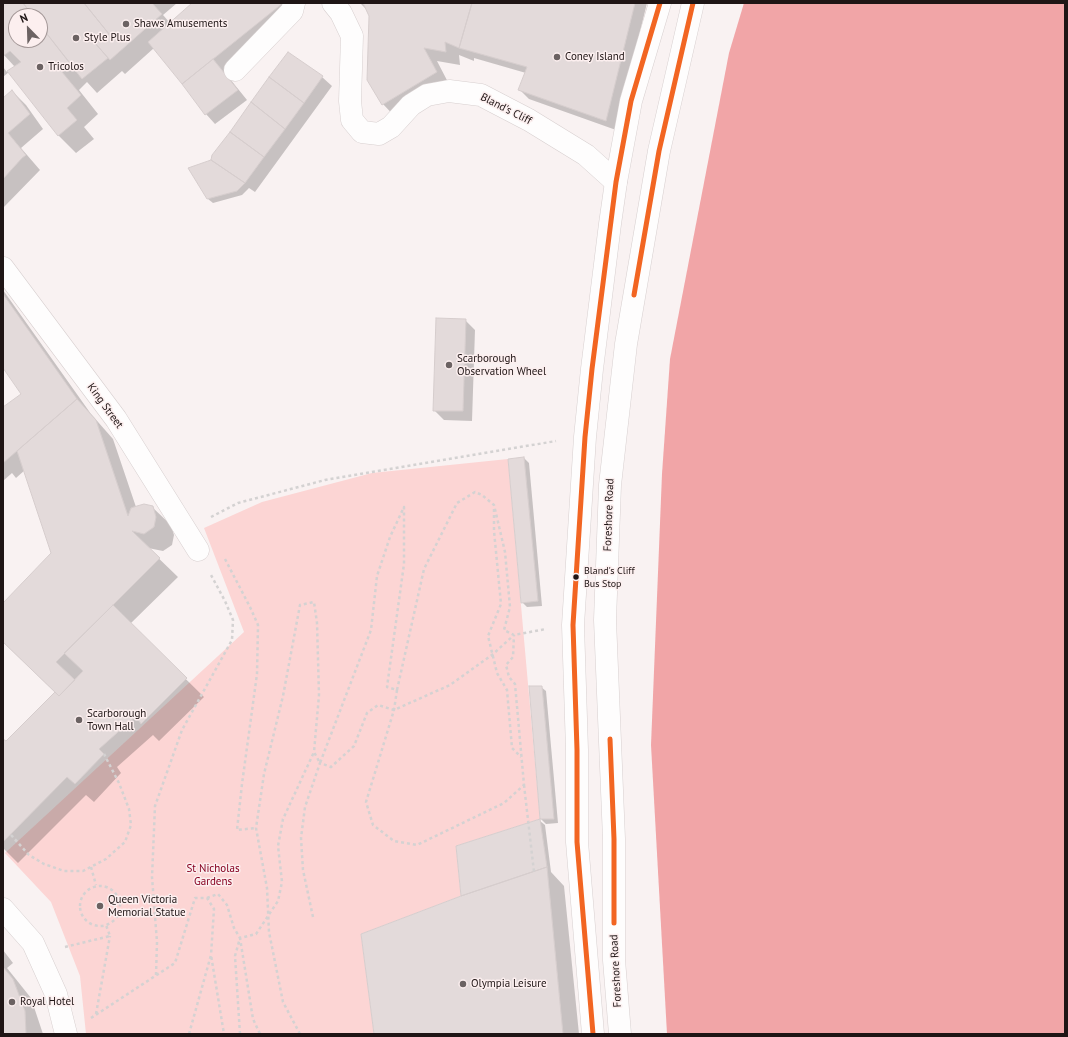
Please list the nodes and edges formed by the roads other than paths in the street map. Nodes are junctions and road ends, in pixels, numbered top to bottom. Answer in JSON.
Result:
{"nodes":[{"id":1,"x":294,"y":3,"type":"edge"},
{"id":2,"x":333,"y":3,"type":"edge"},
{"id":3,"x":660,"y":3,"type":"edge"},
{"id":4,"x":693,"y":3,"type":"edge"},
{"id":5,"x":236,"y":70,"type":"dead end"},
{"id":6,"x":616,"y":182,"type":"junction"},
{"id":7,"x":3,"y":268,"type":"edge"},
{"id":8,"x":198,"y":550,"type":"road end"},
{"id":9,"x":3,"y":909,"type":"edge"},
{"id":10,"x":66,"y":1034,"type":"edge"},
{"id":11,"x":593,"y":1034,"type":"edge"},
{"id":12,"x":620,"y":1034,"type":"edge"}],
"edges":[{"from":1,"to":5,"type":"street"},
{"from":2,"to":6,"type":"street","name":"Bland's Cliff"},
{"from":3,"to":6,"type":"street"},
{"from":4,"to":12,"type":"street","name":"Foreshore Road"},
{"from":6,"to":11,"type":"street"},
{"from":7,"to":8,"type":"street","name":"King Street"},
{"from":9,"to":10,"type":"street"}]}
